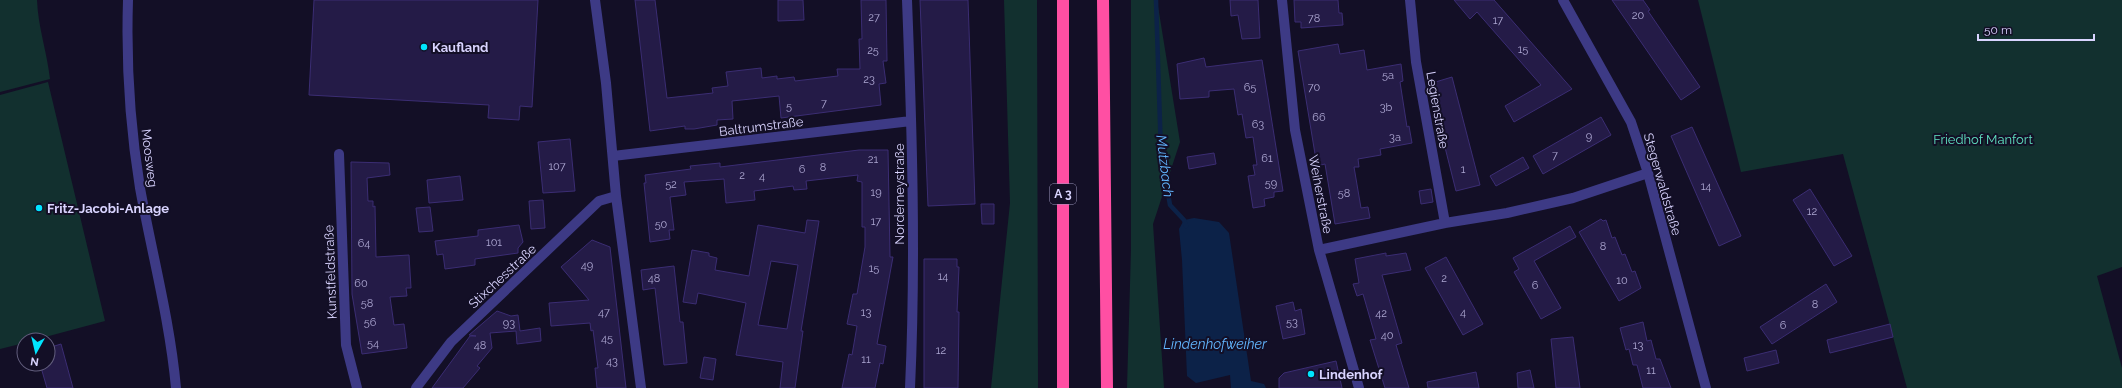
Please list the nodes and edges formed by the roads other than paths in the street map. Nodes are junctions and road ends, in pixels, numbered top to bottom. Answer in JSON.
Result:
{"nodes":[{"id":1,"x":128,"y":0,"type":"edge"},
{"id":2,"x":596,"y":0,"type":"edge"},
{"id":3,"x":907,"y":0,"type":"edge"},
{"id":4,"x":1063,"y":0,"type":"edge"},
{"id":5,"x":1103,"y":0,"type":"edge"},
{"id":6,"x":1282,"y":0,"type":"edge"},
{"id":7,"x":1410,"y":0,"type":"edge"},
{"id":8,"x":1563,"y":0,"type":"edge"},
{"id":9,"x":912,"y":121,"type":"junction"},
{"id":10,"x":339,"y":154,"type":"dead end"},
{"id":11,"x":613,"y":156,"type":"junction"},
{"id":12,"x":1648,"y":173,"type":"junction"},
{"id":13,"x":616,"y":196,"type":"junction"},
{"id":14,"x":1445,"y":223,"type":"junction"},
{"id":15,"x":1319,"y":250,"type":"junction"},
{"id":16,"x":176,"y":388,"type":"edge"},
{"id":17,"x":357,"y":388,"type":"edge"},
{"id":18,"x":416,"y":388,"type":"edge"},
{"id":19,"x":641,"y":388,"type":"edge"},
{"id":20,"x":910,"y":388,"type":"edge"},
{"id":21,"x":1064,"y":388,"type":"edge"},
{"id":22,"x":1106,"y":388,"type":"edge"},
{"id":23,"x":1359,"y":388,"type":"edge"},
{"id":24,"x":1706,"y":388,"type":"edge"}],
"edges":[{"from":1,"to":16,"type":"street","name":"Moosweg"},
{"from":2,"to":11,"type":"street"},
{"from":3,"to":9,"type":"street","name":"Norderneystraße"},
{"from":4,"to":21,"type":"highway","number":"A 3"},
{"from":5,"to":22,"type":"highway"},
{"from":6,"to":15,"type":"street","name":"Weiherstraße"},
{"from":7,"to":14,"type":"street","name":"Legienstraße"},
{"from":8,"to":12,"type":"street","name":"Stegerwaldstraße"},
{"from":9,"to":11,"type":"street","name":"Baltrumstraße"},
{"from":9,"to":20,"type":"street","name":"Norderneystraße"},
{"from":10,"to":17,"type":"street","name":"Kunstfeldstraße"},
{"from":11,"to":13,"type":"street"},
{"from":12,"to":14,"type":"street"},
{"from":12,"to":24,"type":"street","name":"Stegerwaldstraße"},
{"from":13,"to":18,"type":"street","name":"Stixchesstraße"},
{"from":13,"to":19,"type":"street"},
{"from":14,"to":15,"type":"street"},
{"from":15,"to":23,"type":"street","name":"Weiherstraße"}]}
